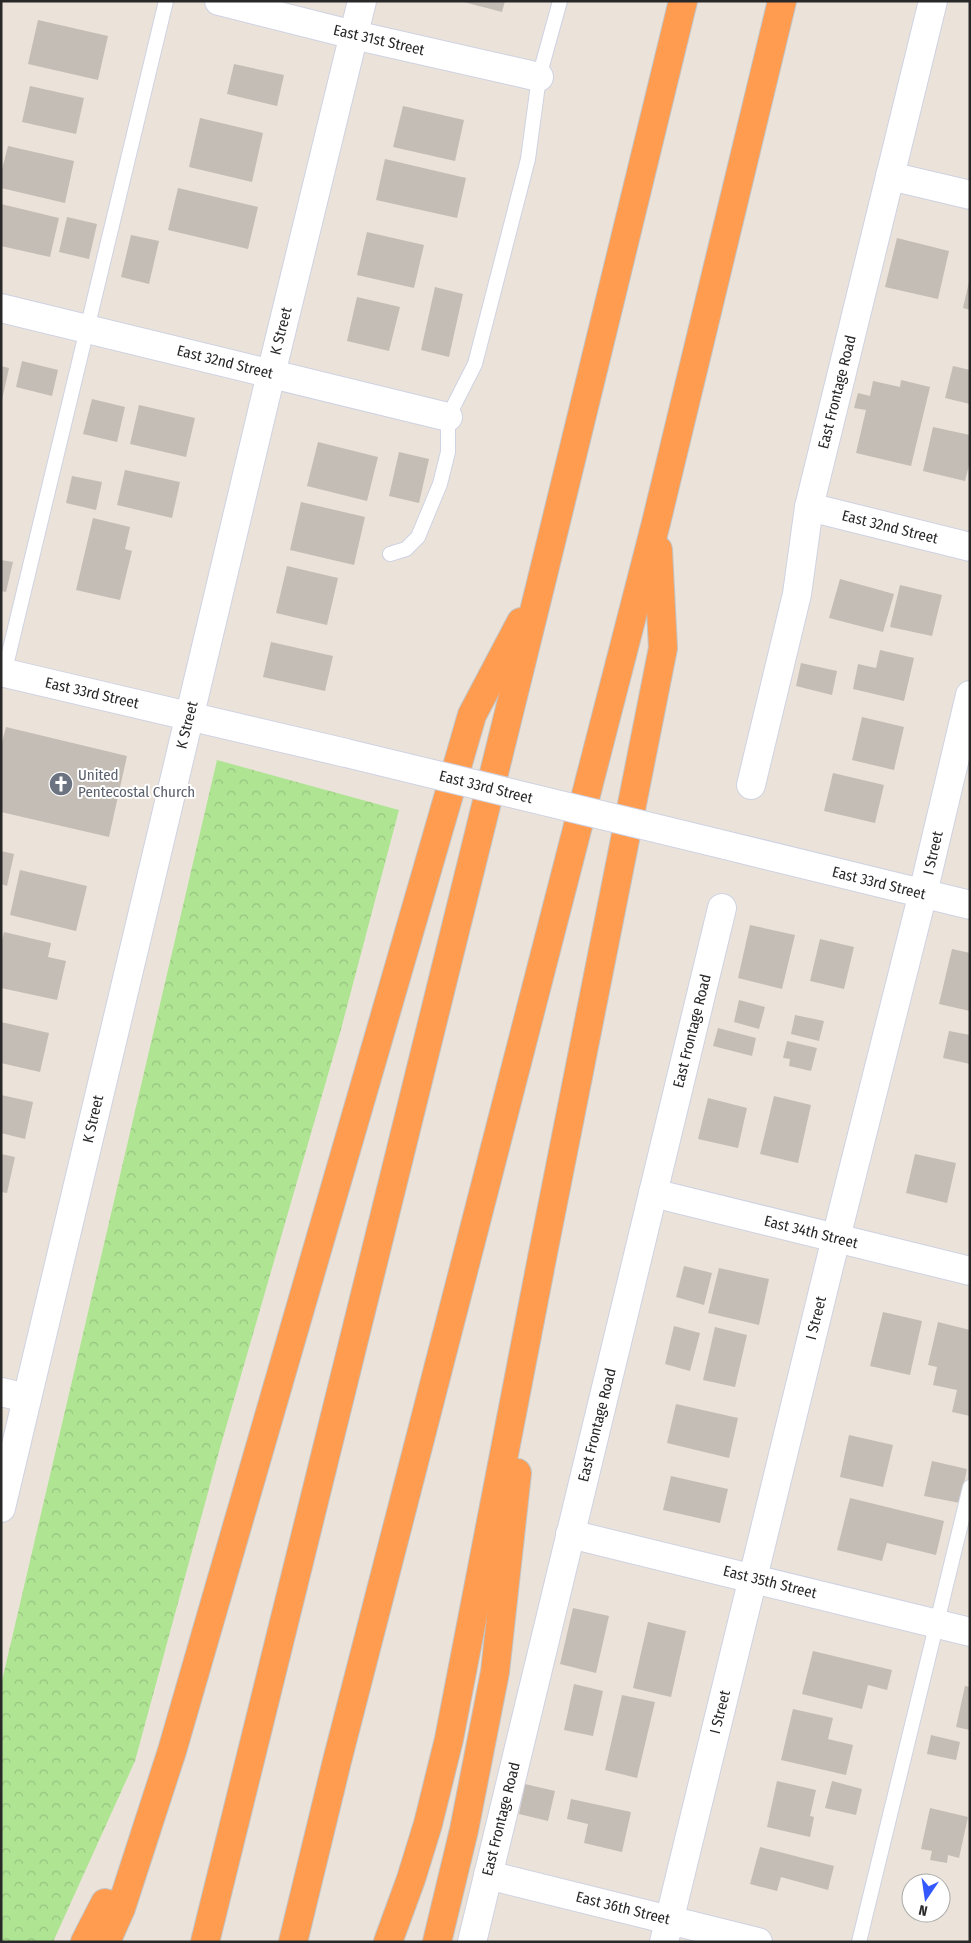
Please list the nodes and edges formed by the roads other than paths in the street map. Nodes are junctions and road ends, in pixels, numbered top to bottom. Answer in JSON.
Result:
{"nodes":[{"id":1,"x":166,"y":1,"type":"edge"},
{"id":2,"x":219,"y":1,"type":"edge"},
{"id":3,"x":362,"y":1,"type":"edge"},
{"id":4,"x":560,"y":1,"type":"edge"},
{"id":5,"x":683,"y":1,"type":"edge"},
{"id":6,"x":782,"y":1,"type":"edge"},
{"id":7,"x":932,"y":1,"type":"edge"},
{"id":8,"x":354,"y":35,"type":"junction"},
{"id":9,"x":539,"y":77,"type":"junction"},
{"id":10,"x":890,"y":176,"type":"junction"},
{"id":11,"x":970,"y":195,"type":"edge"},
{"id":12,"x":1,"y":308,"type":"edge"},
{"id":13,"x":87,"y":329,"type":"junction"},
{"id":14,"x":271,"y":374,"type":"junction"},
{"id":15,"x":448,"y":417,"type":"junction"},
{"id":16,"x":809,"y":507,"type":"junction"},
{"id":17,"x":656,"y":523,"type":"junction"},
{"id":18,"x":970,"y":547,"type":"edge"},
{"id":19,"x":390,"y":554,"type":"dead end"},
{"id":20,"x":541,"y":583,"type":"junction"},
{"id":21,"x":2,"y":677,"type":"edge"},
{"id":22,"x":970,"y":695,"type":"edge"},
{"id":23,"x":189,"y":716,"type":"junction"},
{"id":24,"x":751,"y":785,"type":"dead end"},
{"id":25,"x":923,"y":893,"type":"junction"},
{"id":26,"x":970,"y":905,"type":"edge"},
{"id":27,"x":722,"y":908,"type":"dead end"},
{"id":28,"x":653,"y":1193,"type":"junction"},
{"id":29,"x":836,"y":1238,"type":"junction"},
{"id":30,"x":542,"y":1258,"type":"junction"},
{"id":31,"x":970,"y":1271,"type":"edge"},
{"id":32,"x":14,"y":1395,"type":"edge"},
{"id":33,"x":970,"y":1487,"type":"edge"},
{"id":34,"x":1,"y":1508,"type":"edge"},
{"id":35,"x":570,"y":1534,"type":"junction"},
{"id":36,"x":753,"y":1578,"type":"junction"},
{"id":37,"x":936,"y":1623,"type":"junction"},
{"id":38,"x":970,"y":1632,"type":"edge"},
{"id":39,"x":172,"y":1751,"type":"junction"},
{"id":40,"x":488,"y":1875,"type":"junction"},
{"id":41,"x":667,"y":1931,"type":"edge"},
{"id":42,"x":85,"y":1942,"type":"edge"},
{"id":43,"x":106,"y":1942,"type":"edge"},
{"id":44,"x":205,"y":1942,"type":"edge"},
{"id":45,"x":294,"y":1942,"type":"edge"},
{"id":46,"x":388,"y":1942,"type":"edge"},
{"id":47,"x":437,"y":1942,"type":"edge"},
{"id":48,"x":472,"y":1942,"type":"edge"},
{"id":49,"x":758,"y":1942,"type":"edge"},
{"id":50,"x":859,"y":1942,"type":"edge"}],
"edges":[{"from":1,"to":13,"type":"lane"},
{"from":2,"to":8,"type":"street","name":"East 31st Street"},
{"from":3,"to":8,"type":"street","name":"K Street"},
{"from":4,"to":9,"type":"lane"},
{"from":5,"to":20,"type":"highway"},
{"from":6,"to":17,"type":"highway"},
{"from":7,"to":10,"type":"street","name":"East Frontage Road"},
{"from":8,"to":9,"type":"street","name":"East 31st Street"},
{"from":8,"to":14,"type":"street","name":"K Street"},
{"from":9,"to":15,"type":"lane"},
{"from":10,"to":11,"type":"street"},
{"from":10,"to":16,"type":"street","name":"East Frontage Road"},
{"from":12,"to":13,"type":"street","name":"East 32nd Street"},
{"from":13,"to":14,"type":"street","name":"East 32nd Street"},
{"from":13,"to":21,"type":"lane"},
{"from":14,"to":15,"type":"street","name":"East 32nd Street"},
{"from":14,"to":23,"type":"street","name":"K Street"},
{"from":15,"to":19,"type":"lane"},
{"from":16,"to":18,"type":"street","name":"East 32nd Street"},
{"from":16,"to":24,"type":"street","name":"East Frontage Road"},
{"from":17,"to":30,"type":"highway"},
{"from":17,"to":45,"type":"highway"},
{"from":20,"to":39,"type":"highway"},
{"from":20,"to":44,"type":"highway"},
{"from":21,"to":23,"type":"street","name":"East 33rd Street"},
{"from":22,"to":25,"type":"street","name":"I Street"},
{"from":23,"to":25,"type":"street","name":"East 33rd Street","bridge":true},
{"from":23,"to":32,"type":"street","name":"K Street"},
{"from":25,"to":26,"type":"street","name":"East 33rd Street"},
{"from":25,"to":29,"type":"street","name":"I Street"},
{"from":27,"to":28,"type":"street","name":"East Frontage Road"},
{"from":28,"to":29,"type":"street","name":"East 34th Street"},
{"from":28,"to":35,"type":"street","name":"East Frontage Road"},
{"from":29,"to":31,"type":"street","name":"East 34th Street"},
{"from":29,"to":36,"type":"street","name":"I Street"},
{"from":30,"to":46,"type":"highway"},
{"from":30,"to":47,"type":"highway"},
{"from":32,"to":34,"type":"street","name":"K Street"},
{"from":33,"to":37,"type":"lane"},
{"from":35,"to":36,"type":"street","name":"East 35th Street"},
{"from":35,"to":40,"type":"street","name":"East Frontage Road"},
{"from":36,"to":37,"type":"street","name":"East 35th Street"},
{"from":36,"to":41,"type":"street","name":"I Street"},
{"from":37,"to":38,"type":"street","name":"East 35th Street"},
{"from":37,"to":50,"type":"lane"},
{"from":39,"to":42,"type":"highway"},
{"from":39,"to":43,"type":"highway"},
{"from":40,"to":41,"type":"street","name":"East 36th Street"},
{"from":40,"to":48,"type":"street","name":"East Frontage Road"},
{"from":41,"to":49,"type":"street","name":"East 36th Street"}]}
